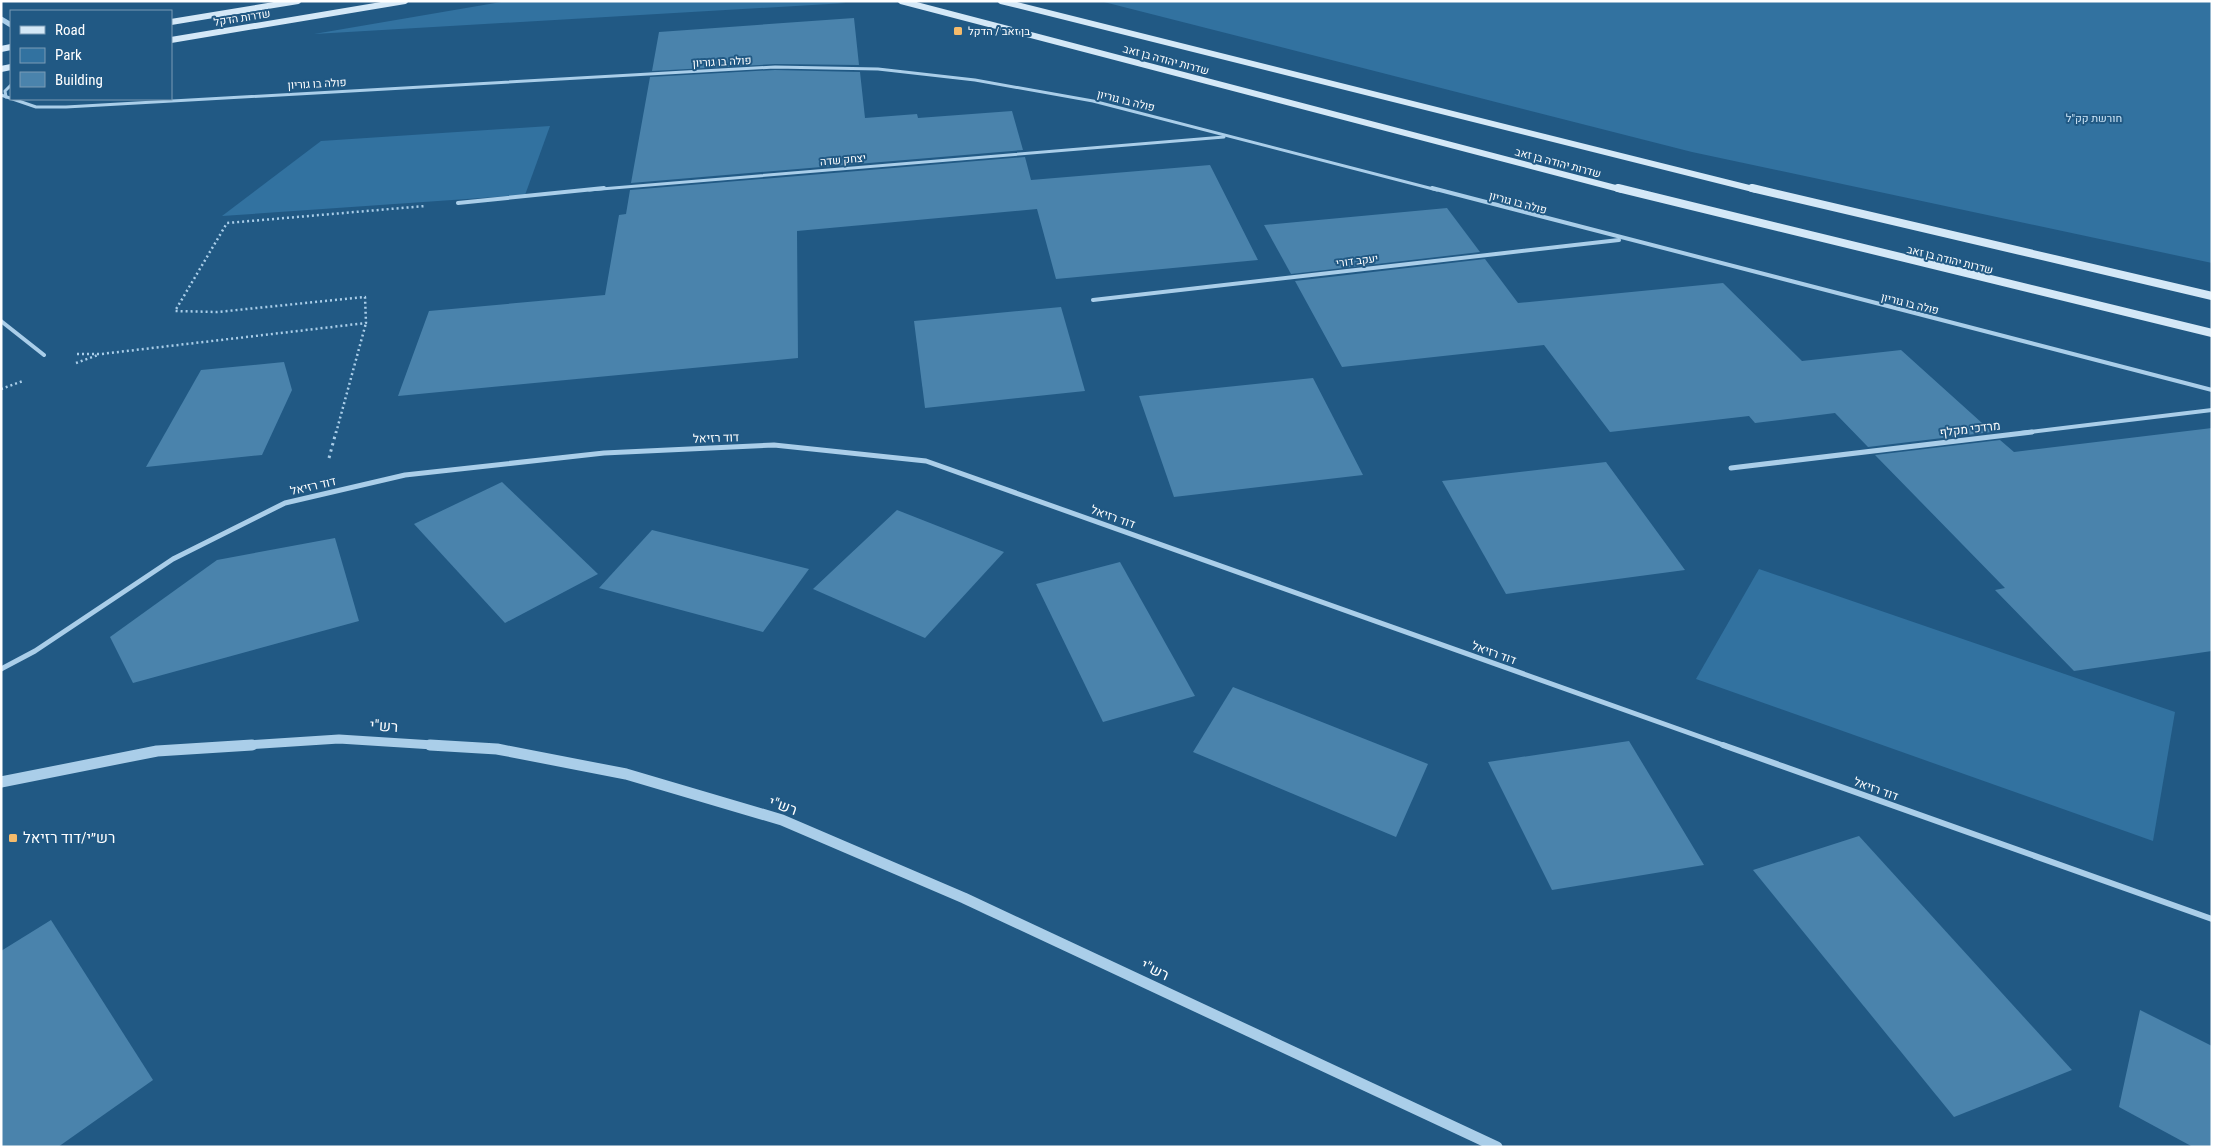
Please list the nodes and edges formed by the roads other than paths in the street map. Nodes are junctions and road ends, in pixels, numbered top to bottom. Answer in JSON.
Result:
{"nodes":[{"id":1,"x":298,"y":1,"type":"edge"},
{"id":2,"x":405,"y":1,"type":"edge"},
{"id":3,"x":901,"y":1,"type":"edge"},
{"id":4,"x":1000,"y":1,"type":"edge"},
{"id":5,"x":172,"y":22,"type":"edge"},
{"id":6,"x":172,"y":40,"type":"edge"},
{"id":7,"x":16,"y":100,"type":"edge"},
{"id":8,"x":1229,"y":137,"type":"junction"},
{"id":9,"x":458,"y":203,"type":"road end"},
{"id":10,"x":1623,"y":239,"type":"junction"},
{"id":11,"x":2212,"y":296,"type":"edge"},
{"id":12,"x":1093,"y":300,"type":"dead end"},
{"id":13,"x":1,"y":321,"type":"edge"},
{"id":14,"x":2212,"y":333,"type":"edge"},
{"id":15,"x":44,"y":355,"type":"road end"},
{"id":16,"x":2212,"y":390,"type":"edge"},
{"id":17,"x":2212,"y":410,"type":"edge"},
{"id":18,"x":1731,"y":468,"type":"dead end"},
{"id":19,"x":1,"y":669,"type":"edge"},
{"id":20,"x":1,"y":782,"type":"edge"},
{"id":21,"x":2212,"y":919,"type":"edge"},
{"id":22,"x":1497,"y":1147,"type":"edge"}],
"edges":[{"from":1,"to":5,"type":"main road","name":"שדרות הדקל"},
{"from":2,"to":6,"type":"main road","name":"שדרות הדקל"},
{"from":3,"to":14,"type":"main road","name":"שדרות יהודה בן זאב"},
{"from":4,"to":11,"type":"main road","name":"שדרות יהודה בן זאב"},
{"from":7,"to":8,"type":"street","name":"פולה בו גוריון"},
{"from":8,"to":9,"type":"street","name":"יצחק שדה"},
{"from":8,"to":10,"type":"street","name":"פולה בו גוריון"},
{"from":10,"to":12,"type":"street","name":"יעקב דורי"},
{"from":10,"to":16,"type":"street","name":"פולה בו גוריון"},
{"from":13,"to":15,"type":"street"},
{"from":17,"to":18,"type":"street","name":"מרדכי מקלף"},
{"from":19,"to":21,"type":"street","name":"דוד רזיאל"},
{"from":20,"to":22,"type":"street","name":"רש\"י"}]}
